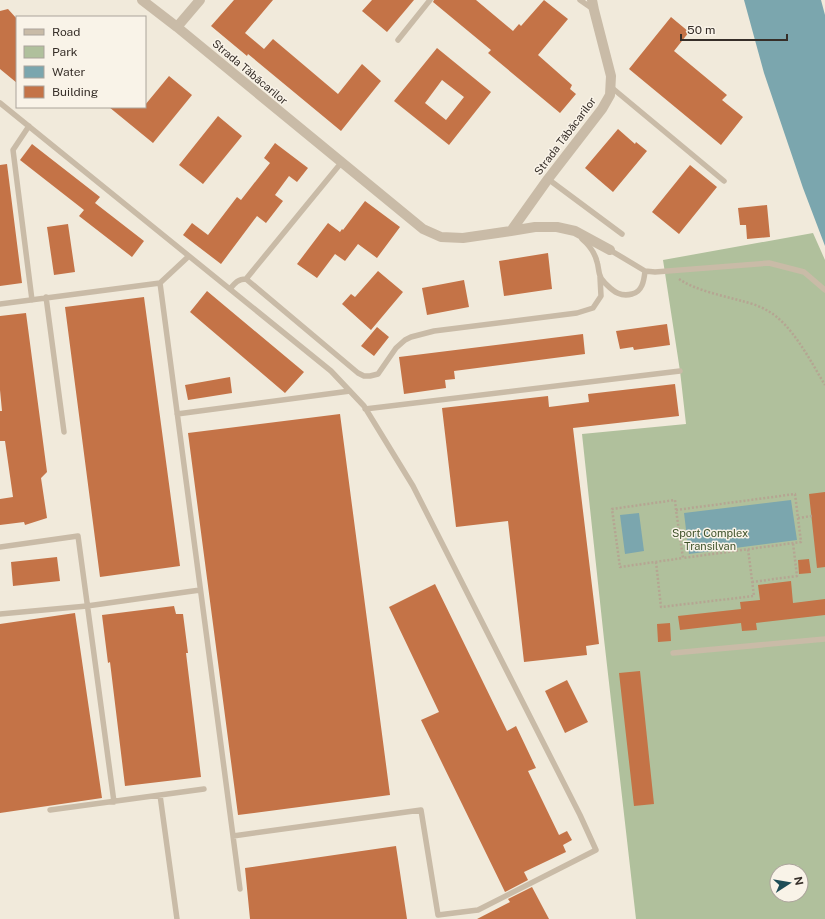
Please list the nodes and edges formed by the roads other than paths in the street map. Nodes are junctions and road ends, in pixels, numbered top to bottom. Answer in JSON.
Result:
{"nodes":[{"id":1,"x":142,"y":0,"type":"edge"},
{"id":2,"x":200,"y":0,"type":"edge"},
{"id":3,"x":430,"y":0,"type":"edge"},
{"id":4,"x":580,"y":0,"type":"edge"},
{"id":5,"x":593,"y":5,"type":"edge"},
{"id":6,"x":177,"y":27,"type":"junction"},
{"id":7,"x":398,"y":40,"type":"dead end"},
{"id":8,"x":610,"y":87,"type":"junction"},
{"id":9,"x":0,"y":103,"type":"edge"},
{"id":10,"x":28,"y":126,"type":"junction"},
{"id":11,"x":341,"y":163,"type":"junction"},
{"id":12,"x":548,"y":179,"type":"junction"},
{"id":13,"x":724,"y":181,"type":"dead end"},
{"id":14,"x":511,"y":231,"type":"junction"},
{"id":15,"x":574,"y":232,"type":"junction"},
{"id":16,"x":622,"y":234,"type":"dead end"},
{"id":17,"x":610,"y":250,"type":"joint"},
{"id":18,"x":189,"y":256,"type":"junction"},
{"id":19,"x":645,"y":272,"type":"junction"},
{"id":20,"x":600,"y":278,"type":"junction"},
{"id":21,"x":246,"y":279,"type":"junction"},
{"id":22,"x":160,"y":283,"type":"junction"},
{"id":23,"x":230,"y":289,"type":"junction"},
{"id":24,"x":825,"y":290,"type":"edge"},
{"id":25,"x":46,"y":297,"type":"junction"},
{"id":26,"x":32,"y":300,"type":"junction"},
{"id":27,"x":0,"y":304,"type":"edge"},
{"id":28,"x":680,"y":371,"type":"dead end"},
{"id":29,"x":350,"y":391,"type":"junction"},
{"id":30,"x":365,"y":409,"type":"junction"},
{"id":31,"x":177,"y":414,"type":"junction"},
{"id":32,"x":64,"y":432,"type":"dead end"},
{"id":33,"x":0,"y":547,"type":"edge"},
{"id":34,"x":200,"y":590,"type":"junction"},
{"id":35,"x":87,"y":606,"type":"junction"},
{"id":36,"x":0,"y":614,"type":"edge"},
{"id":37,"x":825,"y":639,"type":"edge"},
{"id":38,"x":673,"y":654,"type":"dead end"},
{"id":39,"x":204,"y":789,"type":"dead end"},
{"id":40,"x":160,"y":795,"type":"junction"},
{"id":41,"x":114,"y":802,"type":"junction"},
{"id":42,"x":50,"y":810,"type":"dead end"},
{"id":43,"x":233,"y":836,"type":"junction"},
{"id":44,"x":240,"y":889,"type":"dead end"},
{"id":45,"x":177,"y":919,"type":"edge"}],
"edges":[{"from":1,"to":6,"type":"street","name":"Strada Tăbăcarilor"},
{"from":2,"to":6,"type":"street"},
{"from":3,"to":7,"type":"lane"},
{"from":4,"to":5,"type":"lane"},
{"from":5,"to":8,"type":"street","name":"Strada Tăbăcarilor"},
{"from":6,"to":11,"type":"street","name":"Strada Tăbăcarilor"},
{"from":8,"to":12,"type":"street","name":"Strada Tăbăcarilor"},
{"from":8,"to":13,"type":"lane"},
{"from":9,"to":10,"type":"lane"},
{"from":10,"to":18,"type":"lane"},
{"from":10,"to":26,"type":"lane"},
{"from":11,"to":14,"type":"street","name":"Strada Tăbăcarilor"},
{"from":11,"to":21,"type":"lane"},
{"from":12,"to":14,"type":"street","name":"Strada Tăbăcarilor"},
{"from":12,"to":16,"type":"lane"},
{"from":14,"to":15,"type":"street","name":"Strada Tăbăcarilor"},
{"from":15,"to":17,"type":"street","name":"Strada Tăbăcarilor"},
{"from":15,"to":20,"type":"lane","name":"Strada Tăbăcarilor"},
{"from":17,"to":19,"type":"lane","name":"Strada Tăbăcarilor"},
{"from":18,"to":22,"type":"lane"},
{"from":18,"to":23,"type":"lane"},
{"from":19,"to":20,"type":"lane"},
{"from":19,"to":24,"type":"lane"},
{"from":20,"to":21,"type":"lane","name":"Strada Tăbăcarilor"},
{"from":21,"to":23,"type":"lane"},
{"from":22,"to":25,"type":"lane"},
{"from":22,"to":31,"type":"lane"},
{"from":23,"to":29,"type":"lane"},
{"from":25,"to":26,"type":"lane"},
{"from":25,"to":32,"type":"lane"},
{"from":26,"to":27,"type":"lane"},
{"from":28,"to":30,"type":"lane"},
{"from":29,"to":30,"type":"lane"},
{"from":29,"to":31,"type":"lane"},
{"from":30,"to":43,"type":"lane"},
{"from":31,"to":34,"type":"lane"},
{"from":33,"to":35,"type":"lane"},
{"from":34,"to":35,"type":"lane"},
{"from":34,"to":43,"type":"lane"},
{"from":35,"to":36,"type":"lane"},
{"from":35,"to":41,"type":"lane"},
{"from":37,"to":38,"type":"lane"},
{"from":39,"to":40,"type":"lane"},
{"from":40,"to":41,"type":"lane"},
{"from":40,"to":45,"type":"lane"},
{"from":41,"to":42,"type":"lane"},
{"from":43,"to":44,"type":"lane"}]}
